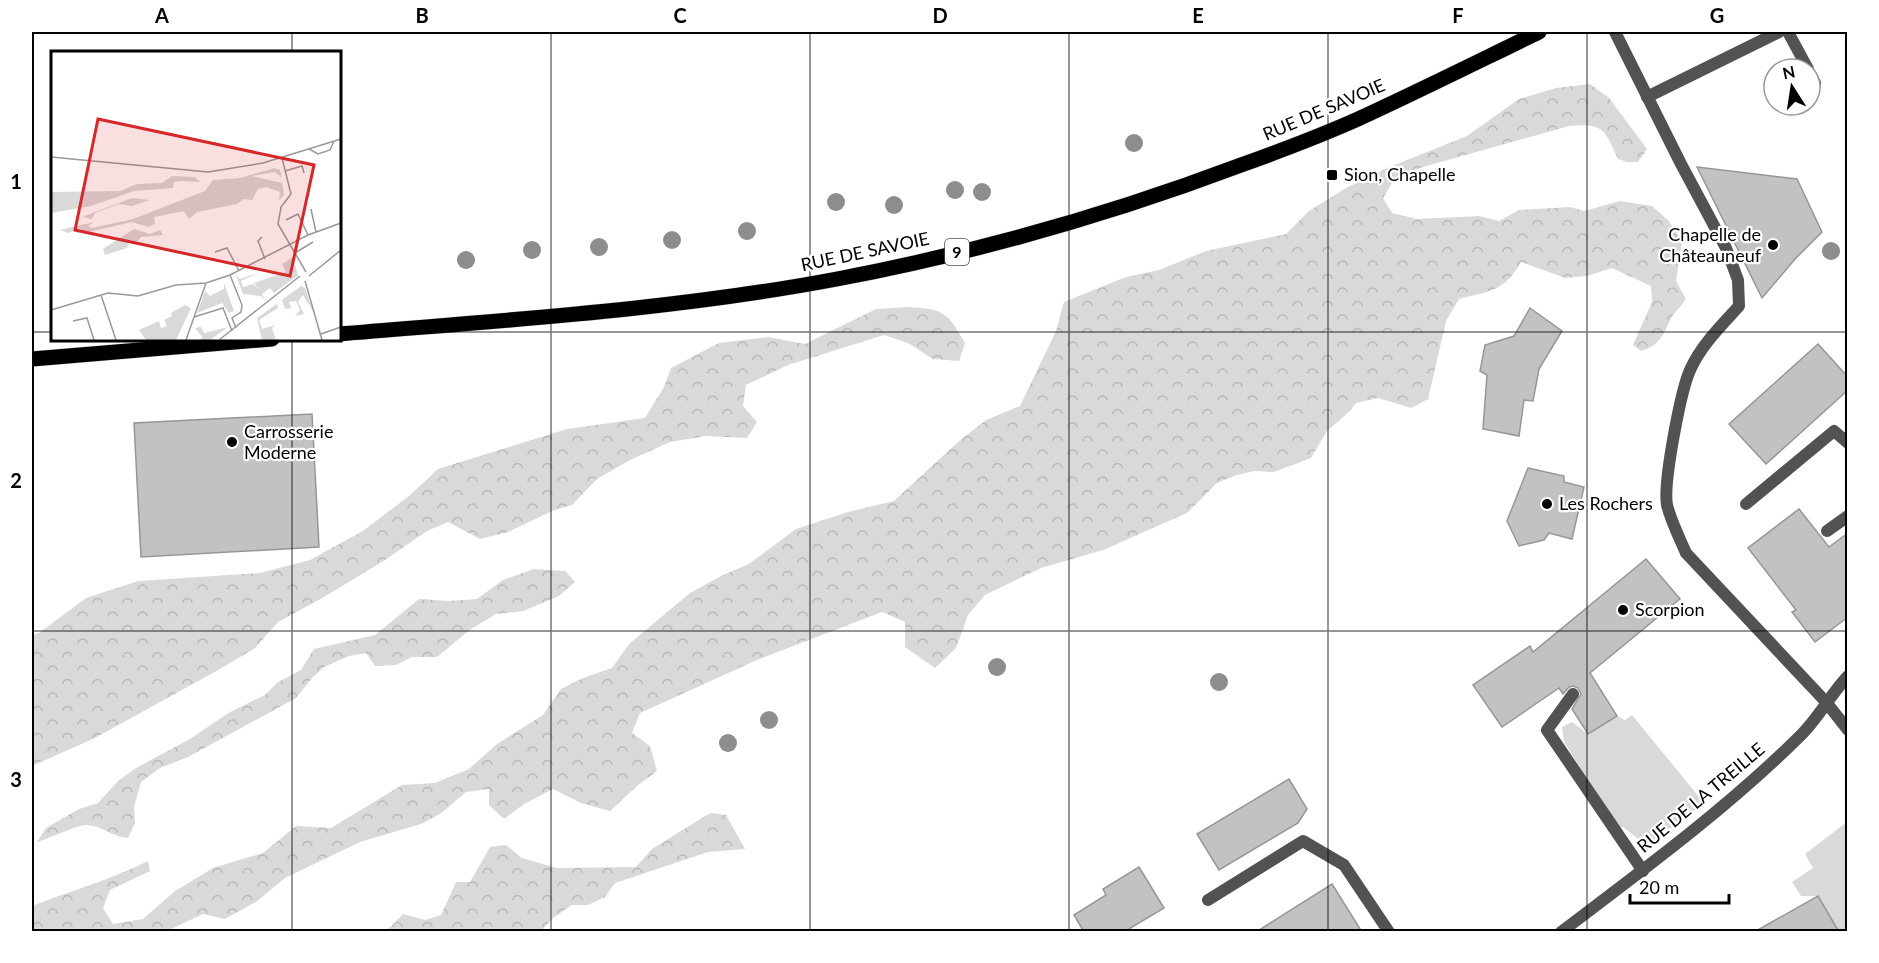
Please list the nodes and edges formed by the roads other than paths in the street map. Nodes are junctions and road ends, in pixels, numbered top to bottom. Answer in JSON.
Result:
{"nodes":[{"id":1,"x":1539,"y":32,"type":"edge"},
{"id":2,"x":1615,"y":32,"type":"edge"},
{"id":3,"x":1779,"y":32,"type":"edge"},
{"id":4,"x":1788,"y":32,"type":"edge"},
{"id":5,"x":1802,"y":57,"type":"edge"},
{"id":6,"x":1647,"y":97,"type":"junction"},
{"id":7,"x":340,"y":334,"type":"edge"},
{"id":8,"x":259,"y":340,"type":"edge"},
{"id":9,"x":32,"y":358,"type":"edge"},
{"id":10,"x":1848,"y":442,"type":"edge"},
{"id":11,"x":1746,"y":504,"type":"dead end"},
{"id":12,"x":1848,"y":516,"type":"edge"},
{"id":13,"x":1827,"y":531,"type":"dead end"},
{"id":14,"x":1848,"y":676,"type":"edge"},
{"id":15,"x":1573,"y":694,"type":"dead end"},
{"id":16,"x":1826,"y":702,"type":"junction"},
{"id":17,"x":1848,"y":730,"type":"edge"},
{"id":18,"x":1643,"y":871,"type":"junction"},
{"id":19,"x":1208,"y":900,"type":"dead end"},
{"id":20,"x":1389,"y":932,"type":"edge"},
{"id":21,"x":1561,"y":932,"type":"edge"}],
"edges":[{"from":1,"to":7,"type":"main road","name":"RUE DE SAVOIE","number":"9"},
{"from":2,"to":6,"type":"street"},
{"from":3,"to":6,"type":"street"},
{"from":4,"to":5,"type":"street"},
{"from":6,"to":16,"type":"street"},
{"from":8,"to":9,"type":"main road"},
{"from":10,"to":11,"type":"street"},
{"from":12,"to":13,"type":"street"},
{"from":14,"to":16,"type":"street","name":"RUE DE LA TREILLE"},
{"from":15,"to":18,"type":"street"},
{"from":16,"to":17,"type":"street"},
{"from":16,"to":18,"type":"street","name":"RUE DE LA TREILLE"},
{"from":18,"to":21,"type":"street","name":"RUE DE LA TREILLE"},
{"from":19,"to":20,"type":"street"}]}
